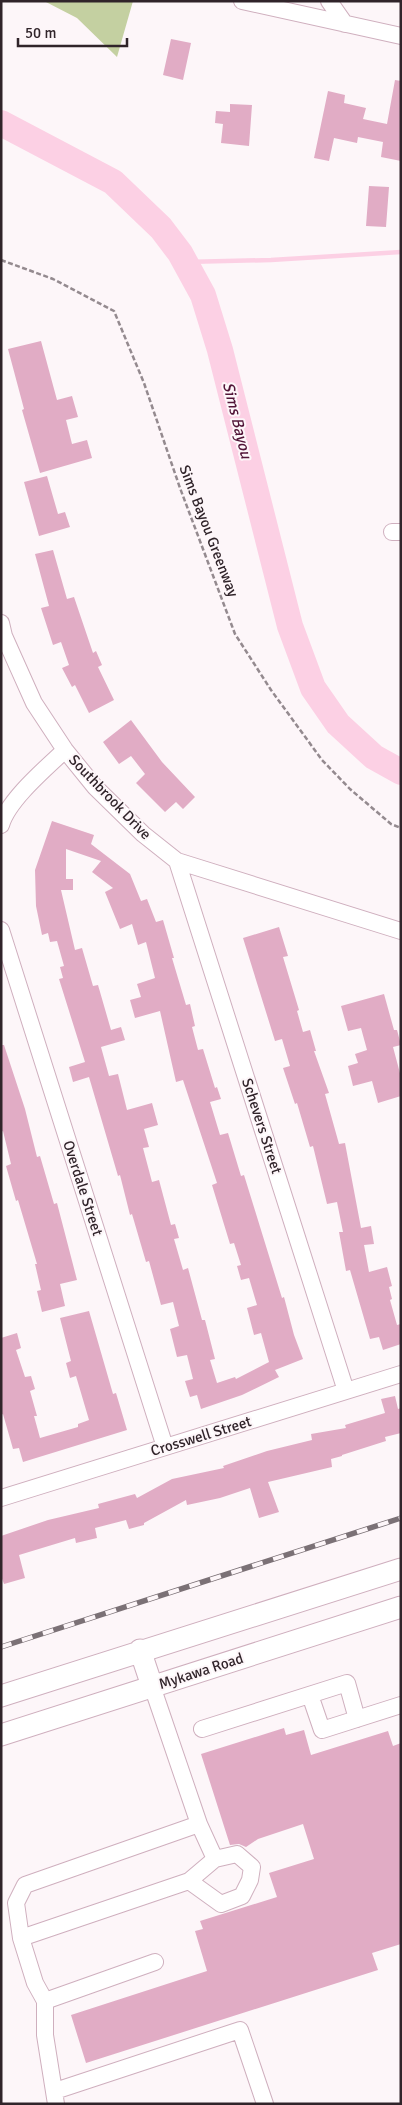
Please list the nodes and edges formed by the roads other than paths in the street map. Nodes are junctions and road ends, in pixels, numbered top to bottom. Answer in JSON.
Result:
{"nodes":[{"id":1,"x":242,"y":1,"type":"edge"},
{"id":2,"x":329,"y":1,"type":"edge"},
{"id":3,"x":345,"y":24,"type":"junction"},
{"id":4,"x":401,"y":36,"type":"edge"},
{"id":5,"x":1,"y":623,"type":"edge"},
{"id":6,"x":65,"y":750,"type":"junction"},
{"id":7,"x":1,"y":825,"type":"edge"},
{"id":8,"x":177,"y":861,"type":"junction"},
{"id":9,"x":1,"y":930,"type":"edge"},
{"id":10,"x":401,"y":931,"type":"edge"},
{"id":11,"x":401,"y":1374,"type":"edge"},
{"id":12,"x":346,"y":1391,"type":"junction"},
{"id":13,"x":165,"y":1447,"type":"junction"},
{"id":14,"x":1,"y":1498,"type":"edge"},
{"id":15,"x":401,"y":1569,"type":"edge"},
{"id":16,"x":401,"y":1607,"type":"edge"},
{"id":17,"x":140,"y":1650,"type":"junction"},
{"id":18,"x":152,"y":1686,"type":"junction"},
{"id":19,"x":310,"y":1695,"type":"junction"},
{"id":20,"x":1,"y":1696,"type":"edge"},
{"id":21,"x":401,"y":1705,"type":"edge"},
{"id":22,"x":357,"y":1718,"type":"junction"},
{"id":23,"x":202,"y":1729,"type":"dead end"},
{"id":24,"x":1,"y":1734,"type":"edge"},
{"id":25,"x":199,"y":1824,"type":"junction"},
{"id":26,"x":215,"y":1859,"type":"junction"},
{"id":27,"x":189,"y":1881,"type":"junction"},
{"id":28,"x":21,"y":1938,"type":"junction"},
{"id":29,"x":155,"y":1962,"type":"dead end"},
{"id":30,"x":45,"y":2001,"type":"junction"},
{"id":31,"x":55,"y":2098,"type":"edge"},
{"id":32,"x":266,"y":2104,"type":"edge"}],
"edges":[{"from":1,"to":3,"type":"street"},
{"from":2,"to":3,"type":"street"},
{"from":3,"to":4,"type":"street"},
{"from":5,"to":6,"type":"street","name":"Southbrook Drive"},
{"from":6,"to":7,"type":"street"},
{"from":6,"to":8,"type":"street","name":"Southbrook Drive"},
{"from":8,"to":10,"type":"street","name":"Southbrook Drive"},
{"from":8,"to":12,"type":"street","name":"Schevers Street"},
{"from":9,"to":13,"type":"street","name":"Overdale Street"},
{"from":11,"to":12,"type":"street","name":"Crosswell Street"},
{"from":12,"to":13,"type":"street","name":"Crosswell Street"},
{"from":13,"to":14,"type":"street","name":"Crosswell Street"},
{"from":15,"to":17,"type":"main road"},
{"from":16,"to":18,"type":"main road","name":"Mykawa Road"},
{"from":17,"to":18,"type":"main road"},
{"from":17,"to":20,"type":"main road"},
{"from":18,"to":24,"type":"main road","name":"Mykawa Road"},
{"from":18,"to":25,"type":"street"},
{"from":19,"to":22,"type":"street"},
{"from":19,"to":22,"type":"street"},
{"from":19,"to":23,"type":"street"},
{"from":21,"to":22,"type":"street"},
{"from":25,"to":26,"type":"street"},
{"from":25,"to":28,"type":"street"},
{"from":26,"to":27,"type":"street"},
{"from":26,"to":27,"type":"street"},
{"from":27,"to":28,"type":"street"},
{"from":28,"to":30,"type":"street"},
{"from":29,"to":30,"type":"street"},
{"from":30,"to":31,"type":"street"},
{"from":31,"to":32,"type":"street"}]}
